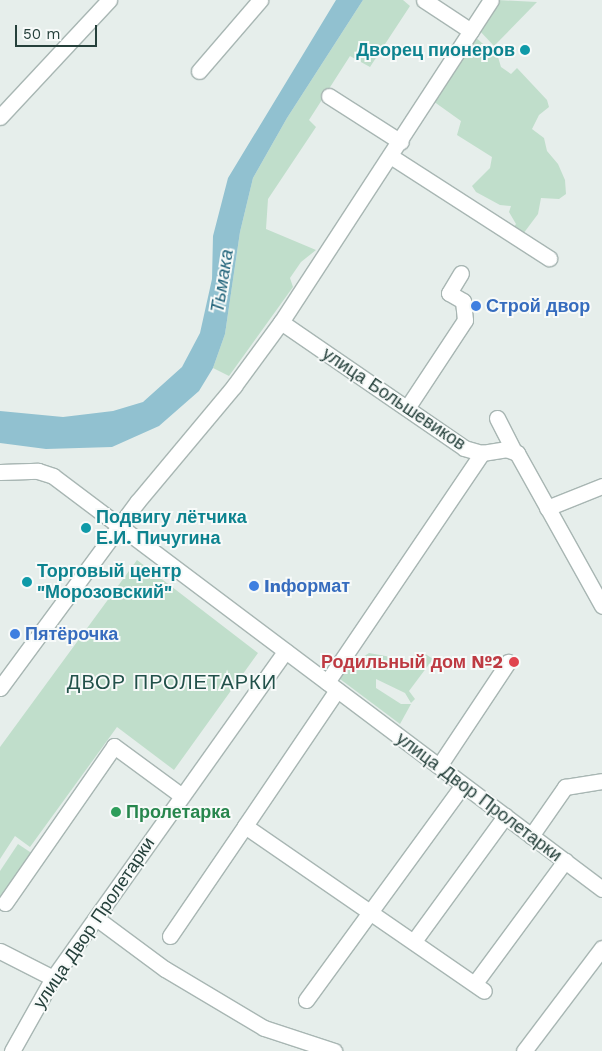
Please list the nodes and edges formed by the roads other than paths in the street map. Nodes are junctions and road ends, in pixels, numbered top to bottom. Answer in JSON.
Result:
{"nodes":[{"id":1,"x":110,"y":0,"type":"edge"},
{"id":2,"x":260,"y":0,"type":"edge"},
{"id":3,"x":424,"y":0,"type":"edge"},
{"id":4,"x":491,"y":0,"type":"edge"},
{"id":5,"x":471,"y":31,"type":"junction"},
{"id":6,"x":199,"y":71,"type":"dead end"},
{"id":7,"x":329,"y":96,"type":"dead end"},
{"id":8,"x":0,"y":117,"type":"edge"},
{"id":9,"x":401,"y":142,"type":"junction"},
{"id":10,"x":392,"y":157,"type":"junction"},
{"id":11,"x":548,"y":258,"type":"dead end"},
{"id":12,"x":461,"y":273,"type":"dead end"},
{"id":13,"x":281,"y":322,"type":"junction"},
{"id":14,"x":407,"y":408,"type":"junction"},
{"id":15,"x":497,"y":418,"type":"dead end"},
{"id":16,"x":514,"y":451,"type":"junction"},
{"id":17,"x":482,"y":453,"type":"junction"},
{"id":18,"x":0,"y":472,"type":"edge"},
{"id":19,"x":602,"y":486,"type":"edge"},
{"id":20,"x":547,"y":508,"type":"junction"},
{"id":21,"x":119,"y":526,"type":"junction"},
{"id":22,"x":602,"y":606,"type":"edge"},
{"id":23,"x":285,"y":650,"type":"junction"},
{"id":24,"x":508,"y":662,"type":"dead end"},
{"id":25,"x":332,"y":686,"type":"junction"},
{"id":26,"x":0,"y":688,"type":"edge"},
{"id":27,"x":439,"y":766,"type":"junction"},
{"id":28,"x":601,"y":784,"type":"edge"},
{"id":29,"x":463,"y":785,"type":"junction"},
{"id":30,"x":182,"y":796,"type":"junction"},
{"id":31,"x":505,"y":816,"type":"junction"},
{"id":32,"x":245,"y":826,"type":"junction"},
{"id":33,"x":531,"y":836,"type":"junction"},
{"id":34,"x":565,"y":861,"type":"junction"},
{"id":35,"x":602,"y":889,"type":"edge"},
{"id":36,"x":5,"y":903,"type":"dead end"},
{"id":37,"x":371,"y":912,"type":"junction"},
{"id":38,"x":96,"y":918,"type":"junction"},
{"id":39,"x":170,"y":936,"type":"dead end"},
{"id":40,"x":414,"y":941,"type":"junction"},
{"id":41,"x":602,"y":948,"type":"edge"},
{"id":42,"x":0,"y":951,"type":"edge"},
{"id":43,"x":53,"y":978,"type":"junction"},
{"id":44,"x":306,"y":1000,"type":"dead end"},
{"id":45,"x":12,"y":1051,"type":"edge"},
{"id":46,"x":334,"y":1051,"type":"edge"},
{"id":47,"x":524,"y":1051,"type":"edge"}],
"edges":[{"from":1,"to":8,"type":"street"},
{"from":2,"to":6,"type":"street"},
{"from":3,"to":5,"type":"street"},
{"from":4,"to":5,"type":"street"},
{"from":5,"to":9,"type":"street"},
{"from":7,"to":9,"type":"street"},
{"from":9,"to":10,"type":"street"},
{"from":10,"to":11,"type":"street"},
{"from":10,"to":13,"type":"street"},
{"from":12,"to":14,"type":"street"},
{"from":13,"to":14,"type":"street","name":"улица Большевиков"},
{"from":13,"to":21,"type":"street"},
{"from":14,"to":17,"type":"street","name":"улица Большевиков"},
{"from":15,"to":16,"type":"street"},
{"from":16,"to":17,"type":"street","name":"улица Большевиков"},
{"from":16,"to":20,"type":"street"},
{"from":17,"to":25,"type":"street"},
{"from":18,"to":21,"type":"street","name":"улица Двор Пролетарки"},
{"from":19,"to":20,"type":"street"},
{"from":20,"to":22,"type":"street"},
{"from":21,"to":23,"type":"street","name":"улица Двор Пролетарки"},
{"from":21,"to":26,"type":"street"},
{"from":23,"to":25,"type":"street","name":"улица Двор Пролетарки"},
{"from":23,"to":30,"type":"street","name":"улица Двор Пролетарки"},
{"from":24,"to":27,"type":"street"},
{"from":25,"to":27,"type":"street","name":"улица Двор Пролетарки"},
{"from":25,"to":32,"type":"street"},
{"from":27,"to":29,"type":"street","name":"улица Двор Пролетарки"},
{"from":28,"to":33,"type":"street"},
{"from":29,"to":31,"type":"street","name":"улица Двор Пролетарки"},
{"from":29,"to":37,"type":"street"},
{"from":30,"to":36,"type":"street"},
{"from":30,"to":38,"type":"street","name":"улица Двор Пролетарки"},
{"from":31,"to":33,"type":"street","name":"улица Двор Пролетарки"},
{"from":31,"to":40,"type":"street"},
{"from":32,"to":37,"type":"street"},
{"from":32,"to":39,"type":"street"},
{"from":33,"to":34,"type":"street","name":"улица Двор Пролетарки"},
{"from":34,"to":35,"type":"street","name":"улица Двор Пролетарки"},
{"from":34,"to":40,"type":"street"},
{"from":37,"to":40,"type":"street"},
{"from":37,"to":44,"type":"street"},
{"from":38,"to":43,"type":"street","name":"улица Двор Пролетарки"},
{"from":38,"to":46,"type":"street"},
{"from":41,"to":47,"type":"street"},
{"from":42,"to":43,"type":"street"},
{"from":43,"to":45,"type":"street","name":"улица Двор Пролетарки"}]}
